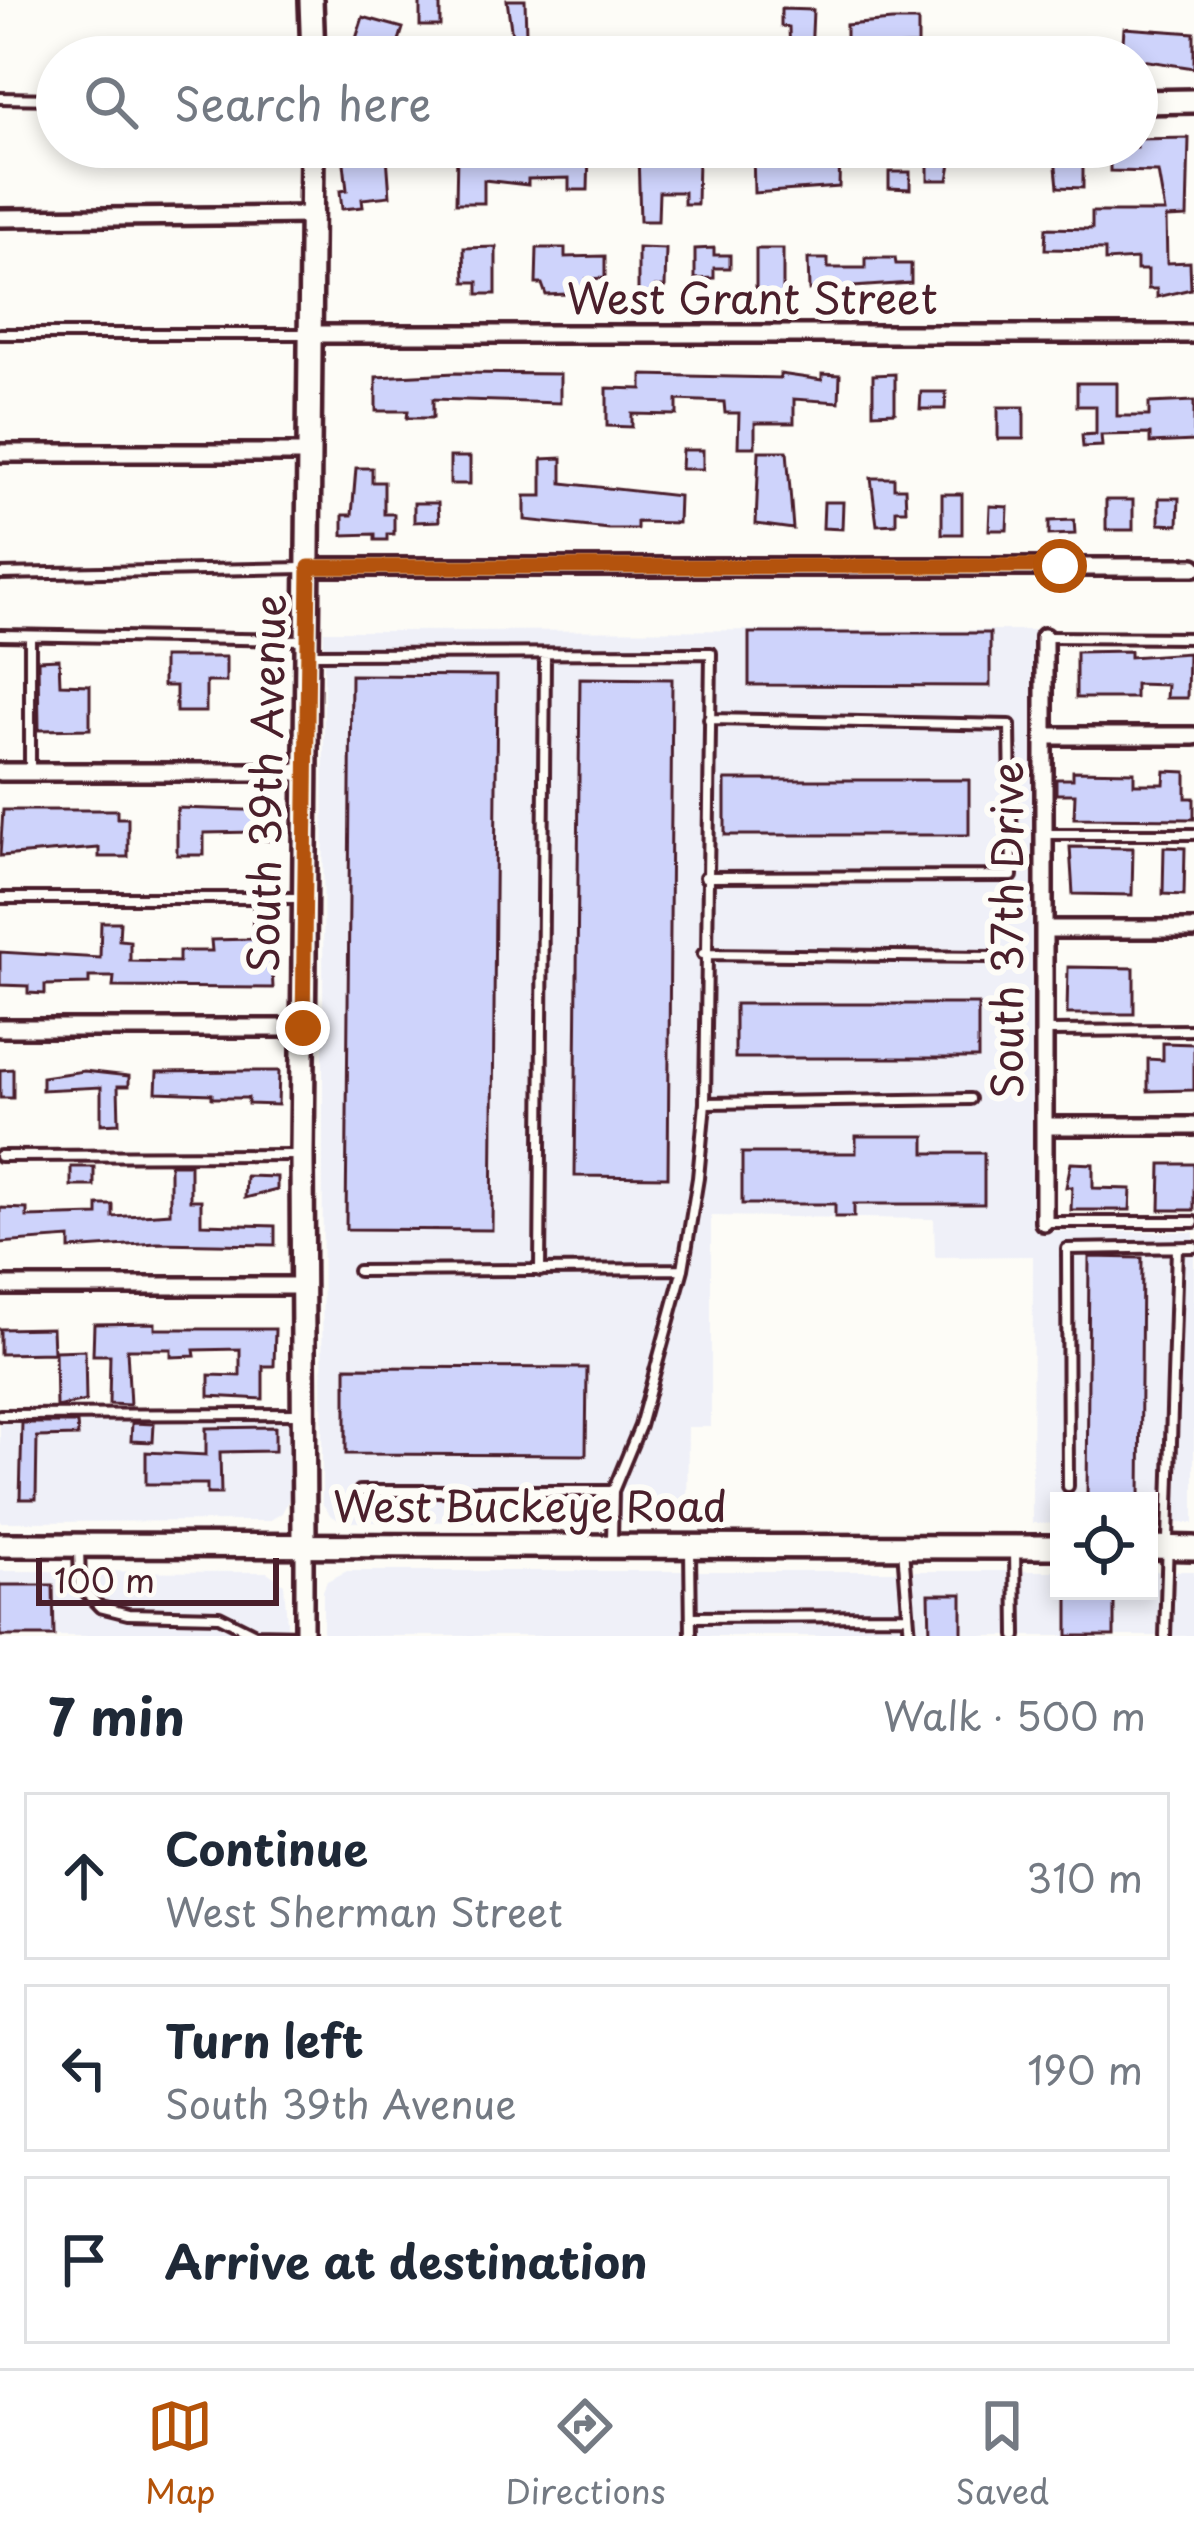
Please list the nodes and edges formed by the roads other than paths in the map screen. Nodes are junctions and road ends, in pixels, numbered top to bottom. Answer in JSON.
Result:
{"nodes":[{"id":1,"x":311,"y":0,"type":"edge"},
{"id":2,"x":312,"y":36,"type":"edge"},
{"id":3,"x":0,"y":98,"type":"edge"},
{"id":4,"x":36,"y":99,"type":"edge"},
{"id":5,"x":1194,"y":101,"type":"edge"},
{"id":6,"x":1158,"y":102,"type":"edge"},
{"id":7,"x":312,"y":168,"type":"edge"},
{"id":8,"x":311,"y":215,"type":"junction"},
{"id":9,"x":0,"y":218,"type":"edge"},
{"id":10,"x":0,"y":334,"type":"edge"},
{"id":11,"x":310,"y":334,"type":"junction"},
{"id":12,"x":1194,"y":334,"type":"edge"},
{"id":13,"x":0,"y":453,"type":"edge"},
{"id":14,"x":308,"y":453,"type":"junction"},
{"id":15,"x":309,"y":567,"type":"junction"},
{"id":16,"x":1194,"y":567,"type":"edge"},
{"id":17,"x":0,"y":574,"type":"edge"},
{"id":18,"x":0,"y":635,"type":"edge"},
{"id":19,"x":30,"y":636,"type":"junction"},
{"id":20,"x":1044,"y":637,"type":"joint"},
{"id":21,"x":1194,"y":638,"type":"edge"},
{"id":22,"x":310,"y":647,"type":"junction"},
{"id":23,"x":545,"y":656,"type":"junction"},
{"id":24,"x":709,"y":719,"type":"junction"},
{"id":25,"x":1044,"y":736,"type":"junction"},
{"id":26,"x":1194,"y":736,"type":"edge"},
{"id":27,"x":0,"y":772,"type":"edge"},
{"id":28,"x":30,"y":772,"type":"junction"},
{"id":29,"x":308,"y":772,"type":"junction"},
{"id":30,"x":1044,"y":834,"type":"junction"},
{"id":31,"x":1194,"y":834,"type":"edge"},
{"id":32,"x":705,"y":877,"type":"junction"},
{"id":33,"x":0,"y":898,"type":"edge"},
{"id":34,"x":305,"y":898,"type":"junction"},
{"id":35,"x":1045,"y":929,"type":"junction"},
{"id":36,"x":1194,"y":929,"type":"edge"},
{"id":37,"x":703,"y":954,"type":"junction"},
{"id":38,"x":990,"y":957,"type":"dead end"},
{"id":39,"x":0,"y":1028,"type":"edge"},
{"id":40,"x":303,"y":1028,"type":"junction"},
{"id":41,"x":1044,"y":1030,"type":"junction"},
{"id":42,"x":1194,"y":1030,"type":"edge"},
{"id":43,"x":970,"y":1100,"type":"dead end"},
{"id":44,"x":705,"y":1103,"type":"junction"},
{"id":45,"x":1044,"y":1126,"type":"junction"},
{"id":46,"x":1194,"y":1126,"type":"edge"},
{"id":47,"x":302,"y":1155,"type":"junction"},
{"id":48,"x":0,"y":1156,"type":"edge"},
{"id":49,"x":1044,"y":1222,"type":"joint"},
{"id":50,"x":1194,"y":1222,"type":"edge"},
{"id":51,"x":1177,"y":1247,"type":"junction"},
{"id":52,"x":1194,"y":1247,"type":"edge"},
{"id":53,"x":683,"y":1269,"type":"junction"},
{"id":54,"x":358,"y":1270,"type":"dead end"},
{"id":55,"x":540,"y":1271,"type":"junction"},
{"id":56,"x":0,"y":1286,"type":"edge"},
{"id":57,"x":301,"y":1286,"type":"junction"},
{"id":58,"x":302,"y":1414,"type":"junction"},
{"id":59,"x":0,"y":1415,"type":"edge"},
{"id":60,"x":1068,"y":1486,"type":"dead end"},
{"id":61,"x":361,"y":1491,"type":"dead end"},
{"id":62,"x":613,"y":1491,"type":"junction"},
{"id":63,"x":1158,"y":1518,"type":"edge"},
{"id":64,"x":0,"y":1545,"type":"edge"},
{"id":65,"x":79,"y":1545,"type":"junction"},
{"id":66,"x":304,"y":1545,"type":"junction"},
{"id":67,"x":1015,"y":1546,"type":"junction"},
{"id":68,"x":903,"y":1547,"type":"junction"},
{"id":69,"x":1050,"y":1547,"type":"edge"},
{"id":70,"x":1158,"y":1547,"type":"edge"},
{"id":71,"x":612,"y":1548,"type":"junction"},
{"id":72,"x":690,"y":1548,"type":"junction"},
{"id":73,"x":1194,"y":1548,"type":"edge"},
{"id":74,"x":1158,"y":1567,"type":"edge"},
{"id":75,"x":905,"y":1616,"type":"junction"},
{"id":76,"x":691,"y":1617,"type":"junction"},
{"id":77,"x":304,"y":1635,"type":"edge"},
{"id":78,"x":691,"y":1636,"type":"edge"},
{"id":79,"x":910,"y":1636,"type":"edge"},
{"id":80,"x":1016,"y":1636,"type":"edge"},
{"id":81,"x":1165,"y":1636,"type":"edge"}],
"edges":[{"from":1,"to":2,"type":"street"},
{"from":3,"to":4,"type":"lane"},
{"from":5,"to":6,"type":"street"},
{"from":7,"to":8,"type":"street","name":"South 39th Avenue"},
{"from":8,"to":9,"type":"street"},
{"from":8,"to":11,"type":"street","name":"South 39th Avenue"},
{"from":10,"to":11,"type":"lane"},
{"from":11,"to":12,"type":"street","name":"West Grant Street"},
{"from":11,"to":14,"type":"street","name":"South 39th Avenue"},
{"from":13,"to":14,"type":"street"},
{"from":14,"to":15,"type":"street","name":"South 39th Avenue"},
{"from":15,"to":16,"type":"street"},
{"from":15,"to":17,"type":"lane"},
{"from":15,"to":22,"type":"street","name":"South 39th Avenue"},
{"from":18,"to":19,"type":"lane"},
{"from":19,"to":22,"type":"lane"},
{"from":19,"to":28,"type":"lane"},
{"from":20,"to":21,"type":"lane"},
{"from":20,"to":25,"type":"street","name":"South 37th Drive"},
{"from":22,"to":23,"type":"lane"},
{"from":22,"to":29,"type":"street","name":"South 39th Avenue"},
{"from":23,"to":24,"type":"lane"},
{"from":23,"to":55,"type":"lane"},
{"from":24,"to":32,"type":"lane"},
{"from":24,"to":32,"type":"lane"},
{"from":25,"to":26,"type":"street"},
{"from":25,"to":30,"type":"street","name":"South 37th Drive"},
{"from":27,"to":28,"type":"street"},
{"from":28,"to":29,"type":"street"},
{"from":29,"to":34,"type":"street","name":"South 39th Avenue"},
{"from":30,"to":31,"type":"lane"},
{"from":30,"to":35,"type":"street","name":"South 37th Drive"},
{"from":32,"to":37,"type":"lane"},
{"from":33,"to":34,"type":"lane"},
{"from":34,"to":40,"type":"street","name":"South 39th Avenue"},
{"from":35,"to":36,"type":"street"},
{"from":35,"to":41,"type":"street","name":"South 37th Drive"},
{"from":37,"to":38,"type":"lane"},
{"from":37,"to":44,"type":"lane"},
{"from":39,"to":40,"type":"street"},
{"from":40,"to":47,"type":"street","name":"South 39th Avenue"},
{"from":41,"to":42,"type":"lane"},
{"from":41,"to":45,"type":"street","name":"South 37th Drive"},
{"from":43,"to":44,"type":"lane"},
{"from":44,"to":53,"type":"lane"},
{"from":45,"to":46,"type":"street"},
{"from":45,"to":49,"type":"street","name":"South 37th Drive"},
{"from":47,"to":48,"type":"lane"},
{"from":47,"to":57,"type":"street","name":"South 39th Avenue"},
{"from":49,"to":50,"type":"lane"},
{"from":51,"to":52,"type":"lane"},
{"from":51,"to":60,"type":"lane"},
{"from":51,"to":63,"type":"lane"},
{"from":53,"to":55,"type":"lane"},
{"from":53,"to":62,"type":"lane"},
{"from":54,"to":55,"type":"lane"},
{"from":56,"to":57,"type":"street"},
{"from":57,"to":58,"type":"street","name":"South 39th Avenue"},
{"from":58,"to":59,"type":"lane"},
{"from":58,"to":66,"type":"street","name":"South 39th Avenue"},
{"from":61,"to":62,"type":"lane"},
{"from":62,"to":71,"type":"lane"},
{"from":64,"to":65,"type":"street","name":"West Buckeye Road"},
{"from":65,"to":66,"type":"street","name":"West Buckeye Road"},
{"from":65,"to":77,"type":"lane"},
{"from":66,"to":71,"type":"street","name":"West Buckeye Road"},
{"from":66,"to":77,"type":"street","name":"South 39th Avenue"},
{"from":67,"to":68,"type":"street","name":"West Buckeye Road"},
{"from":67,"to":69,"type":"street","name":"West Buckeye Road"},
{"from":67,"to":80,"type":"lane"},
{"from":68,"to":72,"type":"street","name":"West Buckeye Road"},
{"from":68,"to":75,"type":"lane"},
{"from":70,"to":73,"type":"street"},
{"from":71,"to":72,"type":"street","name":"West Buckeye Road"},
{"from":72,"to":76,"type":"lane"},
{"from":74,"to":81,"type":"lane"},
{"from":75,"to":76,"type":"lane"},
{"from":75,"to":79,"type":"lane"},
{"from":76,"to":78,"type":"lane"}]}
